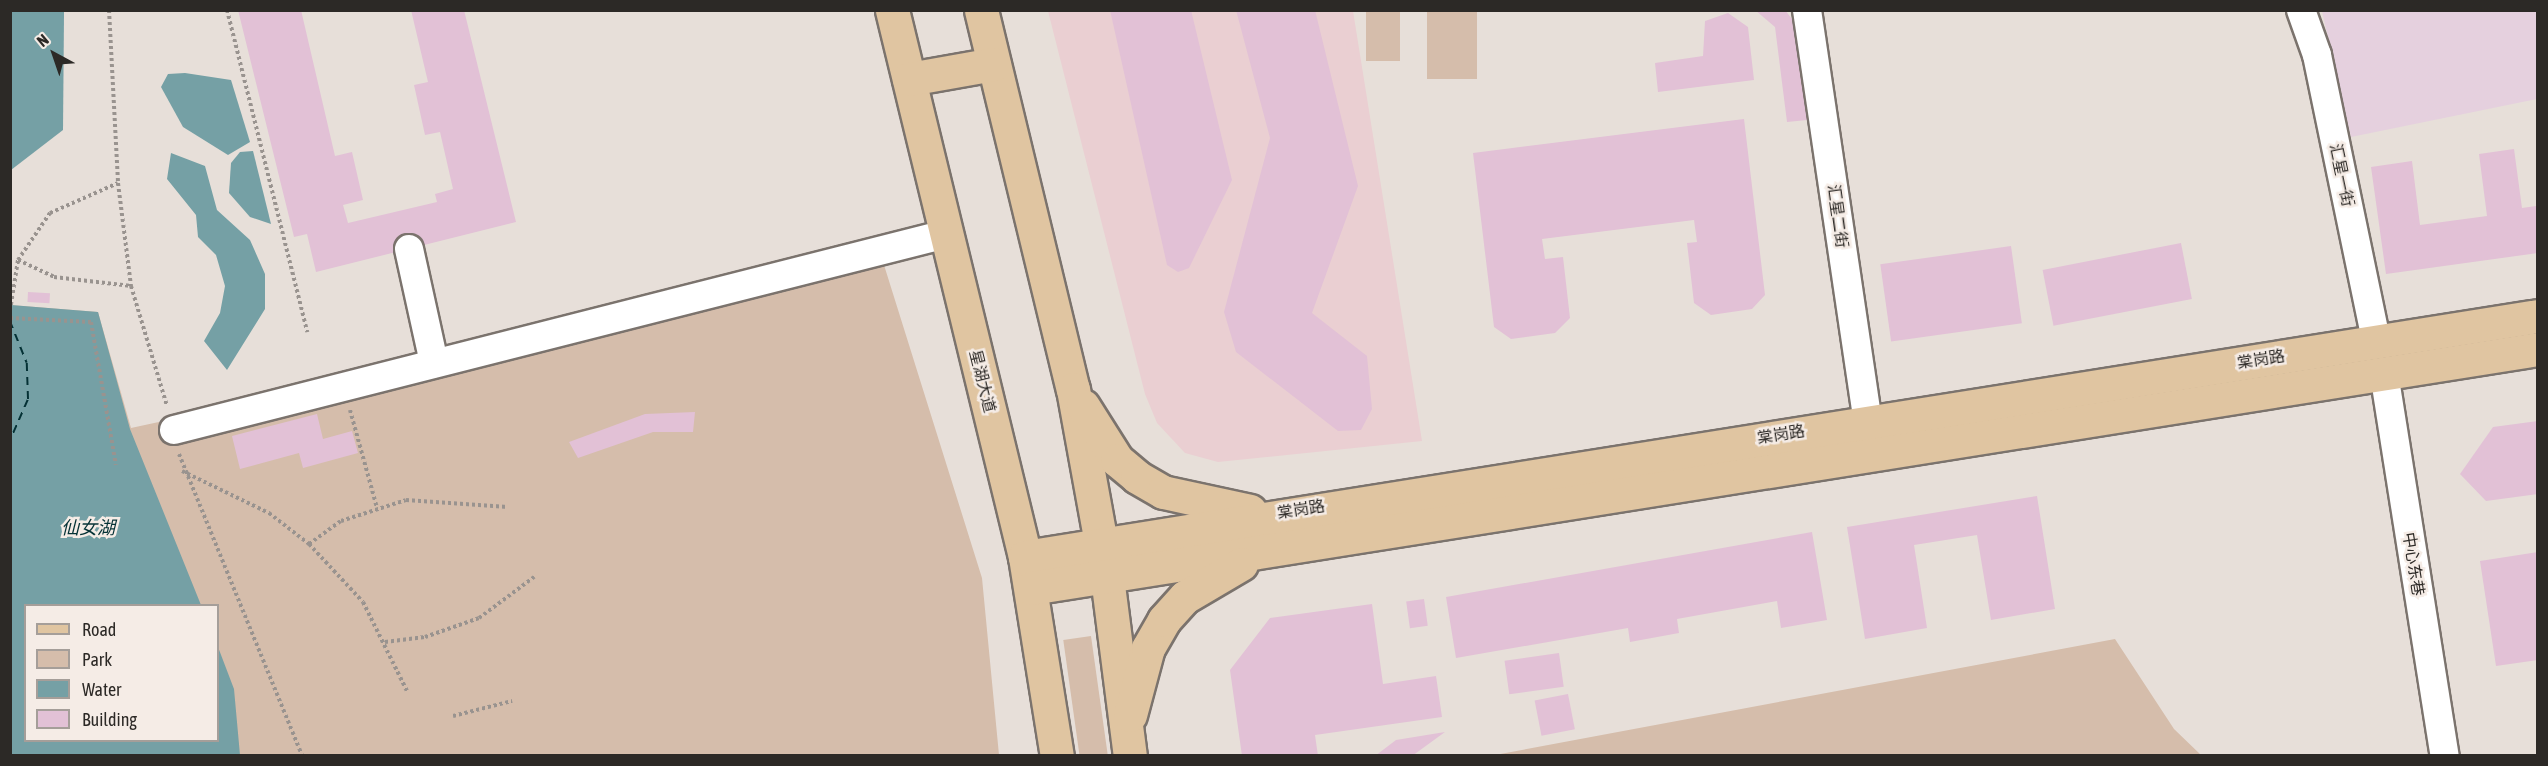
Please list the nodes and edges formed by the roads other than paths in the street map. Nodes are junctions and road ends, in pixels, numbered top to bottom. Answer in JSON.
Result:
{"nodes":[{"id":1,"x":892,"y":10,"type":"edge"},
{"id":2,"x":981,"y":10,"type":"edge"},
{"id":3,"x":1807,"y":10,"type":"edge"},
{"id":4,"x":2301,"y":10,"type":"edge"},
{"id":5,"x":994,"y":64,"type":"junction"},
{"id":6,"x":909,"y":79,"type":"junction"},
{"id":7,"x":946,"y":234,"type":"junction"},
{"id":8,"x":409,"y":249,"type":"dead end"},
{"id":9,"x":2538,"y":316,"type":"edge"},
{"id":10,"x":2376,"y":341,"type":"junction"},
{"id":11,"x":2538,"y":349,"type":"edge"},
{"id":12,"x":434,"y":363,"type":"junction"},
{"id":13,"x":2384,"y":373,"type":"junction"},
{"id":14,"x":1073,"y":389,"type":"junction"},
{"id":15,"x":1868,"y":421,"type":"junction"},
{"id":16,"x":174,"y":430,"type":"road end"},
{"id":17,"x":1653,"y":454,"type":"junction"},
{"id":18,"x":1657,"y":489,"type":"junction"},
{"id":19,"x":1266,"y":515,"type":"junction"},
{"id":20,"x":1101,"y":544,"type":"junction"},
{"id":21,"x":1271,"y":551,"type":"junction"},
{"id":22,"x":1025,"y":557,"type":"junction"},
{"id":23,"x":1107,"y":577,"type":"junction"},
{"id":24,"x":1031,"y":588,"type":"junction"},
{"id":25,"x":1128,"y":742,"type":"edge"},
{"id":26,"x":1057,"y":756,"type":"edge"},
{"id":27,"x":2445,"y":756,"type":"edge"}],
"edges":[{"from":1,"to":6,"type":"main road","name":"星湖大道"},
{"from":2,"to":5,"type":"main road"},
{"from":3,"to":15,"type":"street","name":"汇星二街"},
{"from":4,"to":10,"type":"street","name":"汇星一街"},
{"from":5,"to":6,"type":"main road"},
{"from":5,"to":14,"type":"main road"},
{"from":6,"to":7,"type":"main road","name":"星湖大道"},
{"from":7,"to":12,"type":"street"},
{"from":7,"to":22,"type":"main road","name":"星湖大道"},
{"from":8,"to":12,"type":"street"},
{"from":9,"to":10,"type":"main road","name":"棠岗路"},
{"from":10,"to":15,"type":"main road","name":"棠岗路"},
{"from":11,"to":13,"type":"main road","name":"棠岗路"},
{"from":12,"to":16,"type":"street"},
{"from":13,"to":18,"type":"main road","name":"棠岗路"},
{"from":13,"to":27,"type":"street","name":"中心东巷"},
{"from":14,"to":19,"type":"main road"},
{"from":14,"to":20,"type":"main road"},
{"from":15,"to":17,"type":"main road","name":"棠岗路"},
{"from":17,"to":18,"type":"main road"},
{"from":17,"to":19,"type":"main road","name":"棠岗路"},
{"from":18,"to":21,"type":"main road","name":"棠岗路"},
{"from":19,"to":20,"type":"main road","name":"棠岗路"},
{"from":20,"to":22,"type":"main road","name":"棠岗路"},
{"from":20,"to":23,"type":"main road"},
{"from":21,"to":23,"type":"main road","name":"棠岗路"},
{"from":21,"to":25,"type":"main road"},
{"from":22,"to":24,"type":"main road","name":"星湖大道"},
{"from":23,"to":24,"type":"main road","name":"棠岗路"},
{"from":23,"to":25,"type":"main road"},
{"from":24,"to":26,"type":"main road","name":"星湖大道"}]}
